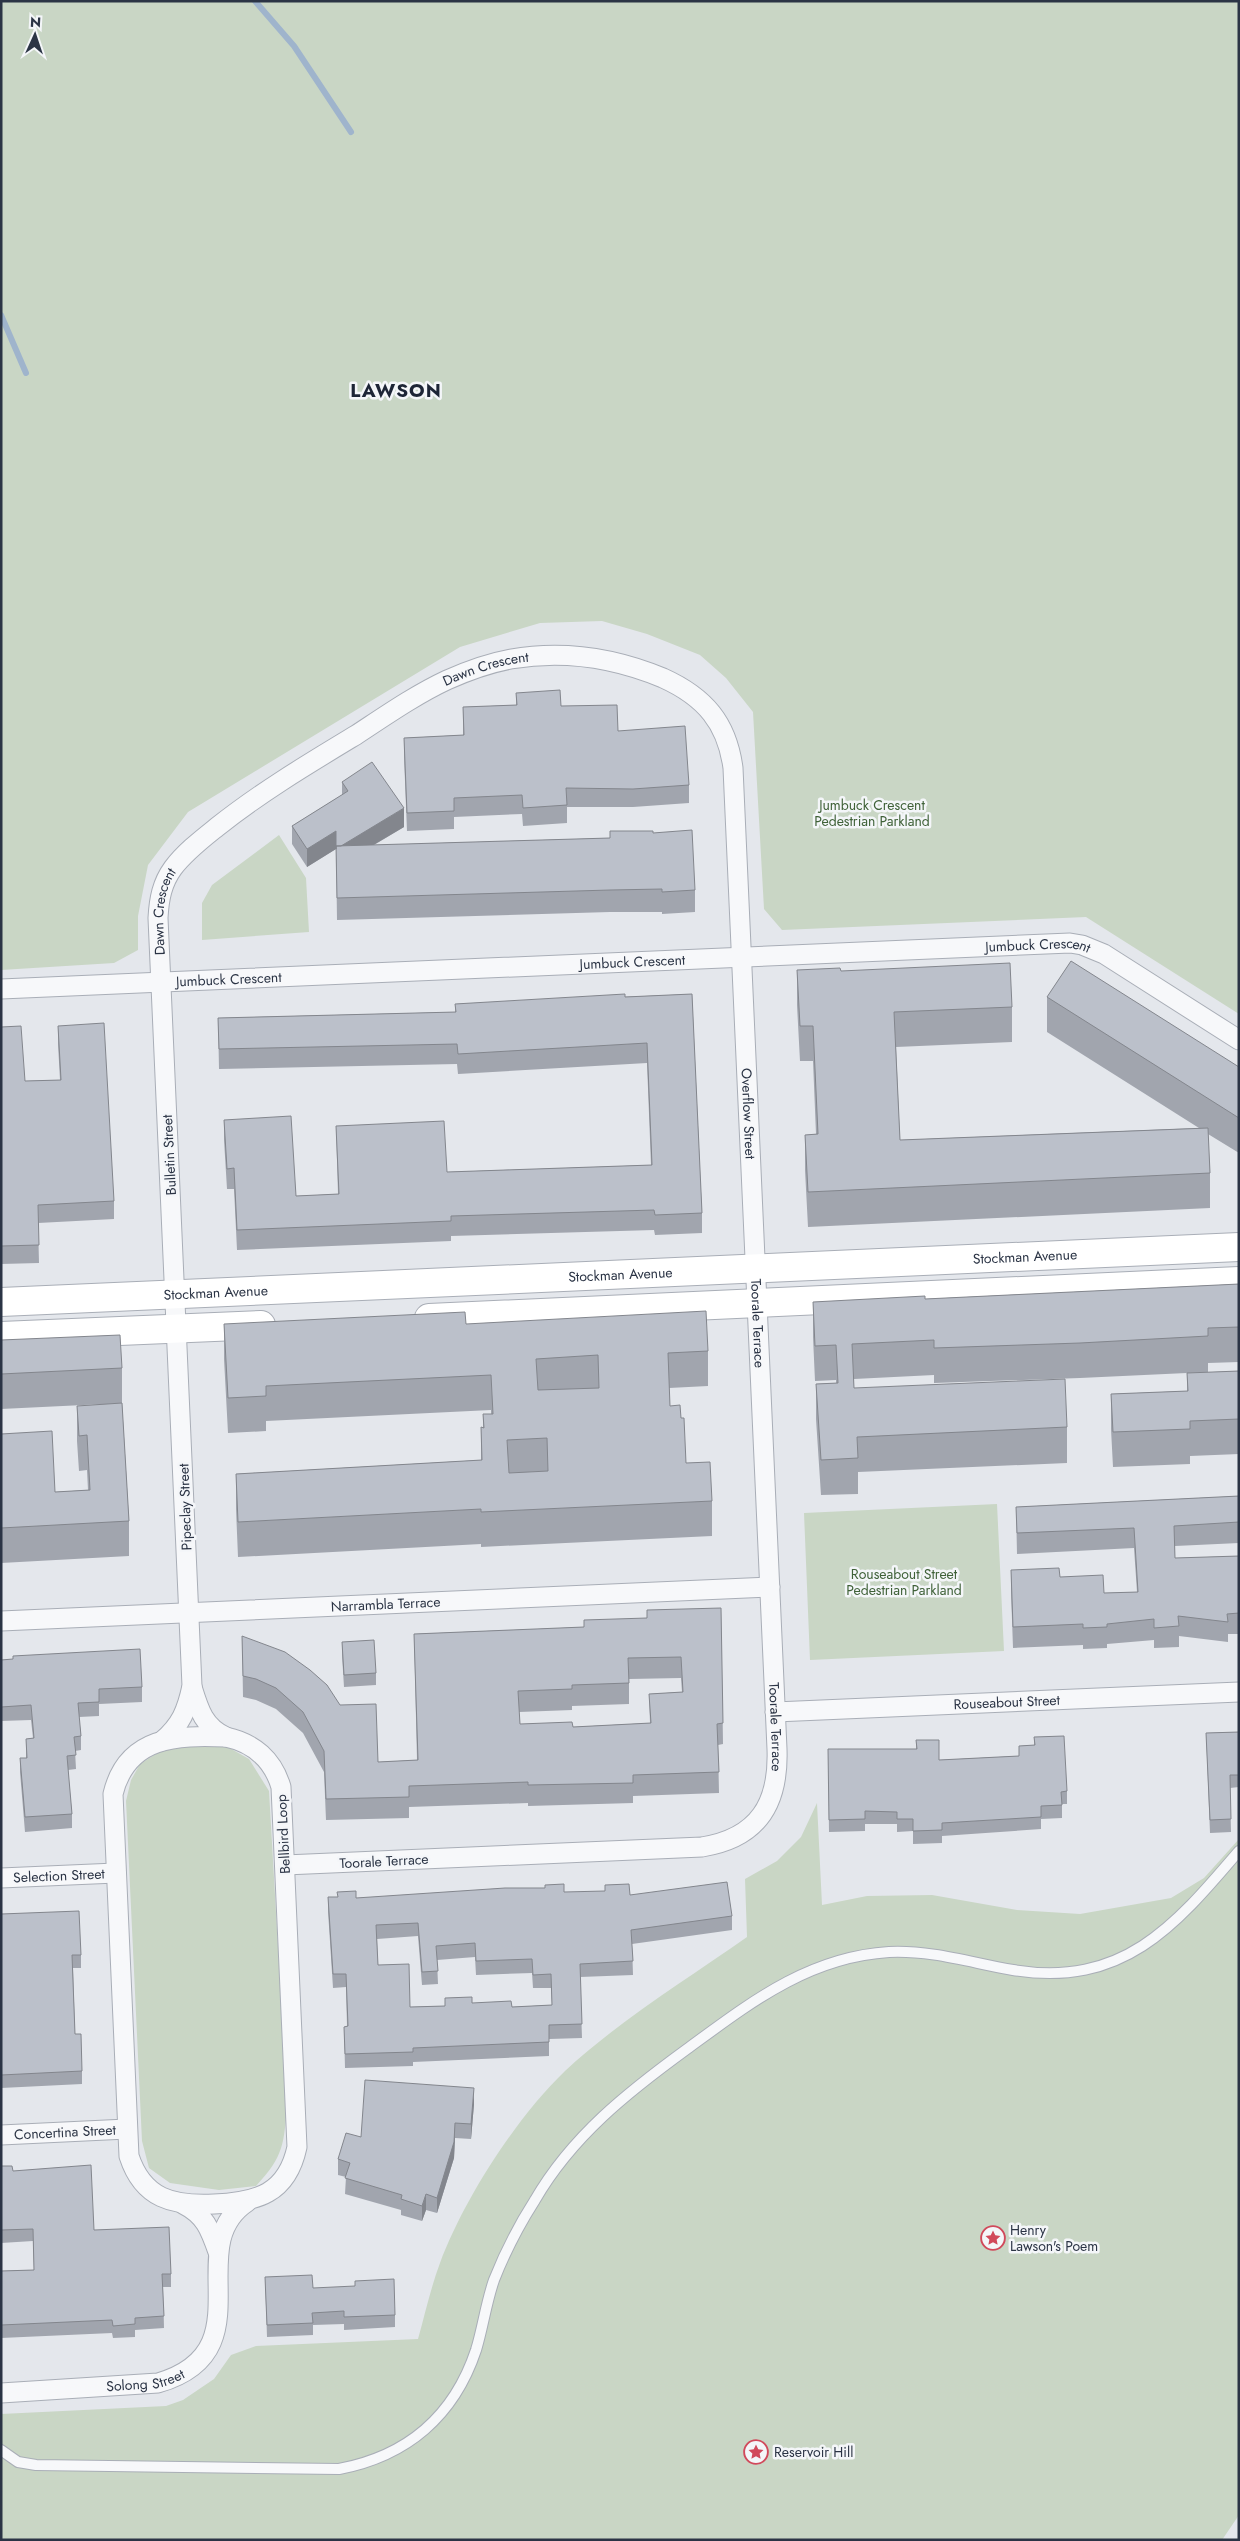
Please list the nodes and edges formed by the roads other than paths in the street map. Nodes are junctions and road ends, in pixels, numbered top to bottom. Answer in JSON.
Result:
{"nodes":[{"id":1,"x":742,"y":957,"type":"junction"},
{"id":2,"x":161,"y":982,"type":"junction"},
{"id":3,"x":1,"y":989,"type":"edge"},
{"id":4,"x":1239,"y":1040,"type":"edge"},
{"id":5,"x":1239,"y":1247,"type":"edge"},
{"id":6,"x":755,"y":1268,"type":"junction"},
{"id":7,"x":1239,"y":1282,"type":"edge"},
{"id":8,"x":175,"y":1294,"type":"junction"},
{"id":9,"x":1,"y":1302,"type":"edge"},
{"id":10,"x":757,"y":1303,"type":"junction"},
{"id":11,"x":405,"y":1318,"type":"edge"},
{"id":12,"x":289,"y":1324,"type":"edge"},
{"id":13,"x":176,"y":1329,"type":"junction"},
{"id":14,"x":1,"y":1336,"type":"edge"},
{"id":15,"x":770,"y":1587,"type":"junction"},
{"id":16,"x":189,"y":1613,"type":"junction"},
{"id":17,"x":1,"y":1621,"type":"edge"},
{"id":18,"x":192,"y":1686,"type":"junction"},
{"id":19,"x":1239,"y":1692,"type":"edge"},
{"id":20,"x":775,"y":1712,"type":"junction"},
{"id":21,"x":226,"y":1738,"type":"junction"},
{"id":22,"x":162,"y":1741,"type":"junction"},
{"id":23,"x":1239,"y":1851,"type":"edge"},
{"id":24,"x":285,"y":1865,"type":"junction"},
{"id":25,"x":116,"y":1873,"type":"junction"},
{"id":26,"x":1,"y":1878,"type":"edge"},
{"id":27,"x":127,"y":2129,"type":"junction"},
{"id":28,"x":1,"y":2135,"type":"edge"},
{"id":29,"x":247,"y":2202,"type":"junction"},
{"id":30,"x":182,"y":2204,"type":"junction"},
{"id":31,"x":218,"y":2252,"type":"junction"},
{"id":32,"x":1,"y":2393,"type":"edge"},
{"id":33,"x":1,"y":2450,"type":"edge"}],
"edges":[{"from":1,"to":2,"type":"street","name":"Jumbuck Crescent"},
{"from":1,"to":2,"type":"street","name":"Dawn Crescent"},
{"from":1,"to":4,"type":"street","name":"Jumbuck Crescent"},
{"from":1,"to":6,"type":"street","name":"Overflow Street"},
{"from":2,"to":3,"type":"street","name":"Jumbuck Crescent"},
{"from":2,"to":8,"type":"street","name":"Bulletin Street"},
{"from":5,"to":6,"type":"street","name":"Stockman Avenue"},
{"from":6,"to":8,"type":"street","name":"Stockman Avenue"},
{"from":6,"to":10,"type":"street","name":"Toorale Terrace"},
{"from":7,"to":10,"type":"street"},
{"from":8,"to":9,"type":"street","name":"Stockman Avenue"},
{"from":8,"to":13,"type":"street","name":"Bulletin Street"},
{"from":10,"to":11,"type":"street"},
{"from":10,"to":15,"type":"street","name":"Toorale Terrace"},
{"from":12,"to":13,"type":"street"},
{"from":13,"to":14,"type":"street"},
{"from":13,"to":16,"type":"street","name":"Pipeclay Street"},
{"from":15,"to":16,"type":"street","name":"Narrambla Terrace"},
{"from":15,"to":20,"type":"street","name":"Toorale Terrace"},
{"from":16,"to":17,"type":"street","name":"Narrambla Terrace"},
{"from":16,"to":18,"type":"street","name":"Pipeclay Street"},
{"from":18,"to":21,"type":"street","name":"Pipeclay Street"},
{"from":18,"to":22,"type":"street","name":"Pipeclay Street"},
{"from":19,"to":20,"type":"street","name":"Rouseabout Street"},
{"from":20,"to":24,"type":"street","name":"Toorale Terrace"},
{"from":21,"to":22,"type":"street","name":"Bellbird Loop"},
{"from":21,"to":24,"type":"street","name":"Bellbird Loop"},
{"from":22,"to":25,"type":"street","name":"Bellbird Loop"},
{"from":23,"to":33,"type":"lane"},
{"from":24,"to":29,"type":"street","name":"Bellbird Loop"},
{"from":25,"to":26,"type":"street","name":"Selection Street"},
{"from":25,"to":27,"type":"street","name":"Bellbird Loop"},
{"from":27,"to":28,"type":"street","name":"Concertina Street"},
{"from":27,"to":30,"type":"street","name":"Bellbird Loop"},
{"from":29,"to":30,"type":"street","name":"Bellbird Loop"},
{"from":29,"to":31,"type":"street","name":"Solong Street"},
{"from":30,"to":31,"type":"street","name":"Solong Street"},
{"from":31,"to":32,"type":"street","name":"Solong Street"}]}
